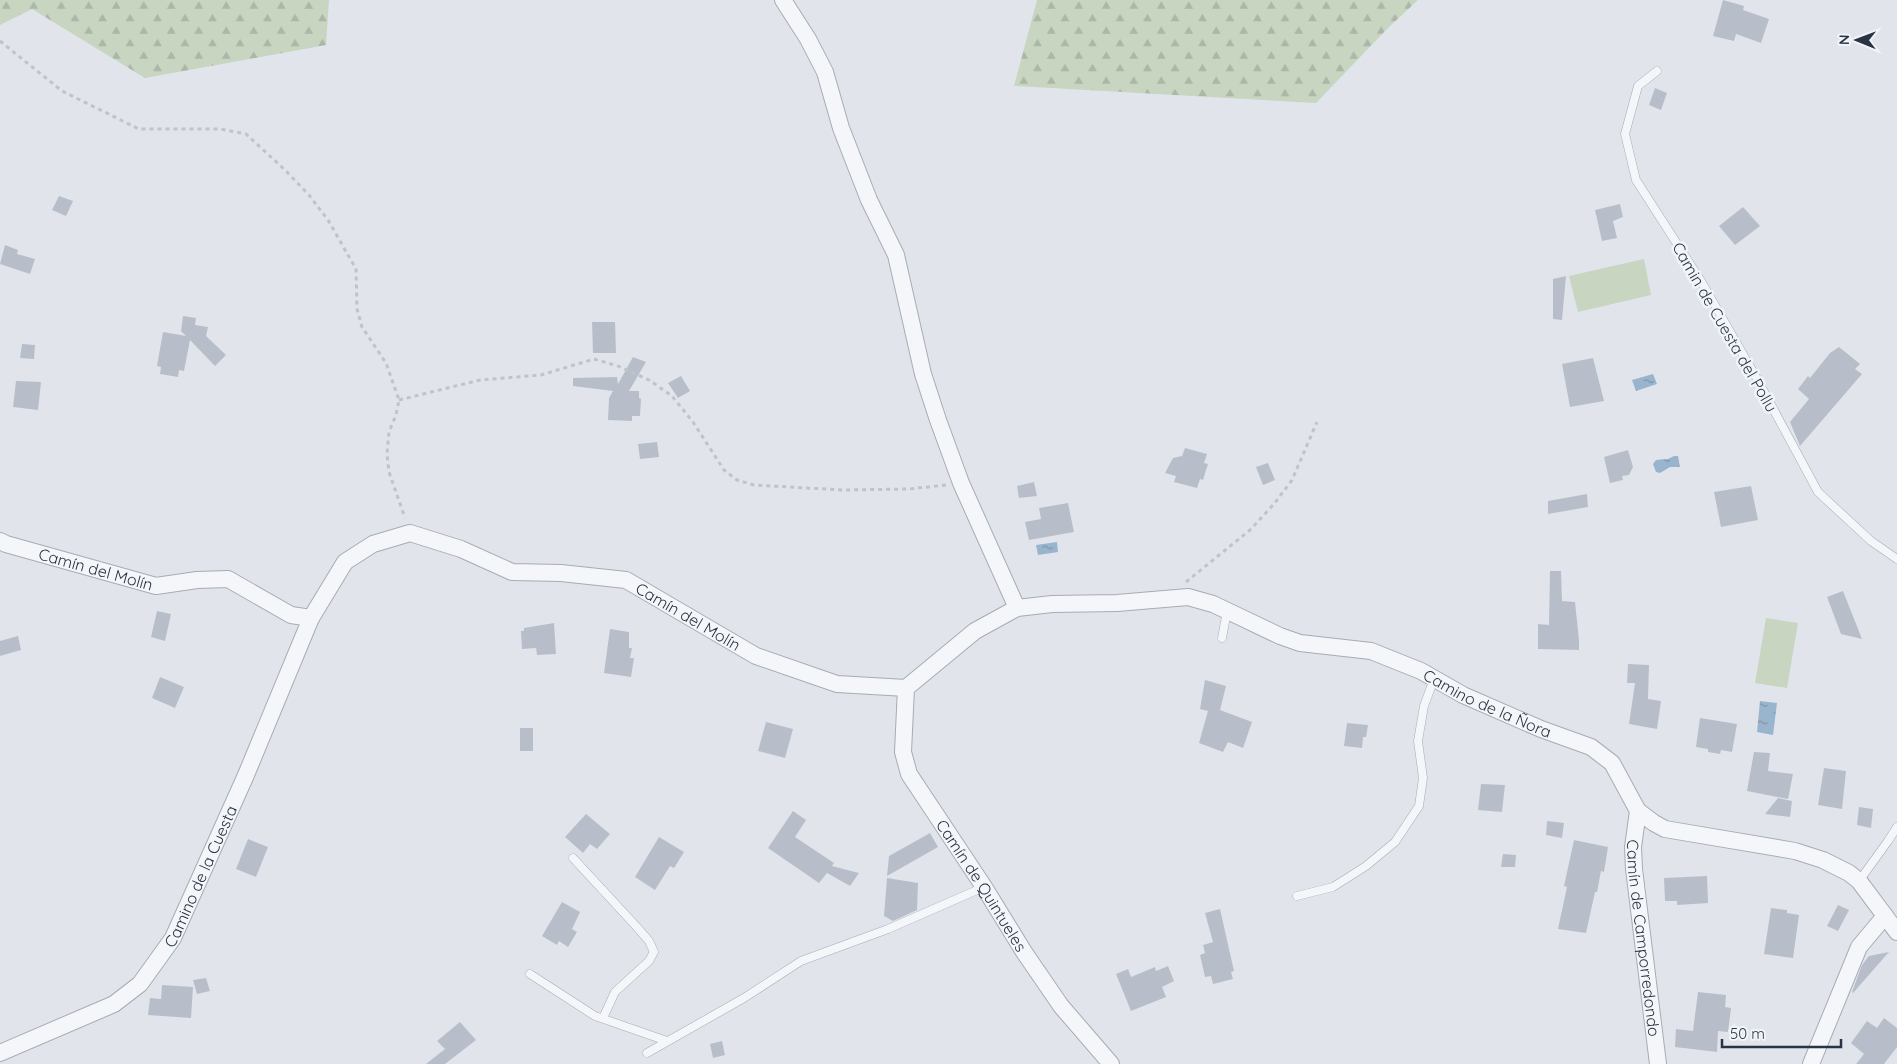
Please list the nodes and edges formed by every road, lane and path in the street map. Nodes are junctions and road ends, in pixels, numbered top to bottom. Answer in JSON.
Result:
{"nodes":[{"id":1,"x":783,"y":0,"type":"edge"},
{"id":2,"x":0,"y":41,"type":"edge"},
{"id":3,"x":1657,"y":71,"type":"dead end"},
{"id":4,"x":399,"y":400,"type":"junction"},
{"id":5,"x":1317,"y":422,"type":"dead end"},
{"id":6,"x":961,"y":483,"type":"junction"},
{"id":7,"x":410,"y":533,"type":"junction"},
{"id":8,"x":0,"y":541,"type":"edge"},
{"id":9,"x":1897,"y":559,"type":"edge"},
{"id":10,"x":1177,"y":598,"type":"junction"},
{"id":11,"x":1017,"y":608,"type":"junction"},
{"id":12,"x":1228,"y":611,"type":"junction"},
{"id":13,"x":311,"y":618,"type":"junction"},
{"id":14,"x":1222,"y":638,"type":"dead end"},
{"id":15,"x":1434,"y":679,"type":"junction"},
{"id":16,"x":906,"y":688,"type":"junction"},
{"id":17,"x":1638,"y":811,"type":"junction"},
{"id":18,"x":1897,"y":827,"type":"edge"},
{"id":19,"x":573,"y":858,"type":"dead end"},
{"id":20,"x":1859,"y":881,"type":"junction"},
{"id":21,"x":984,"y":887,"type":"junction"},
{"id":22,"x":1297,"y":896,"type":"dead end"},
{"id":23,"x":1885,"y":916,"type":"junction"},
{"id":24,"x":1897,"y":932,"type":"edge"},
{"id":25,"x":530,"y":974,"type":"dead end"},
{"id":26,"x":603,"y":1018,"type":"junction"},
{"id":27,"x":667,"y":1041,"type":"junction"},
{"id":28,"x":0,"y":1052,"type":"edge"},
{"id":29,"x":646,"y":1053,"type":"dead end"},
{"id":30,"x":1111,"y":1064,"type":"edge"},
{"id":31,"x":1658,"y":1064,"type":"edge"},
{"id":32,"x":1811,"y":1064,"type":"edge"}],
"edges":[{"from":1,"to":6,"type":"street"},
{"from":2,"to":4,"type":"path"},
{"from":3,"to":9,"type":"lane","name":"Camin de Cuesta del Pollu"},
{"from":4,"to":6,"type":"path"},
{"from":4,"to":7,"type":"path"},
{"from":5,"to":10,"type":"path"},
{"from":6,"to":11,"type":"street"},
{"from":7,"to":13,"type":"street"},
{"from":7,"to":16,"type":"street","name":"Camín del Molín"},
{"from":8,"to":13,"type":"street","name":"Camín del Molín"},
{"from":10,"to":11,"type":"street","name":"Camino de la Ñora"},
{"from":10,"to":12,"type":"street","name":"Camino de la Ñora"},
{"from":11,"to":16,"type":"street"},
{"from":12,"to":14,"type":"lane"},
{"from":12,"to":15,"type":"street","name":"Camino de la Ñora"},
{"from":13,"to":28,"type":"street","name":"Camino de la Cuesta"},
{"from":15,"to":17,"type":"street","name":"Camino de la Ñora"},
{"from":15,"to":22,"type":"lane"},
{"from":16,"to":21,"type":"street","name":"Camín de Quintueles"},
{"from":17,"to":20,"type":"street","name":"Camino de la Ñora"},
{"from":17,"to":31,"type":"street","name":"Camín de Camporredondo"},
{"from":18,"to":20,"type":"lane"},
{"from":19,"to":26,"type":"lane"},
{"from":20,"to":23,"type":"street","name":"Camino de la Ñora"},
{"from":21,"to":27,"type":"lane"},
{"from":21,"to":30,"type":"street","name":"Camín de Quintueles"},
{"from":23,"to":24,"type":"street","name":"Camino de la Ñora"},
{"from":23,"to":32,"type":"street"},
{"from":25,"to":26,"type":"lane"},
{"from":26,"to":27,"type":"lane"},
{"from":27,"to":29,"type":"lane"}]}
